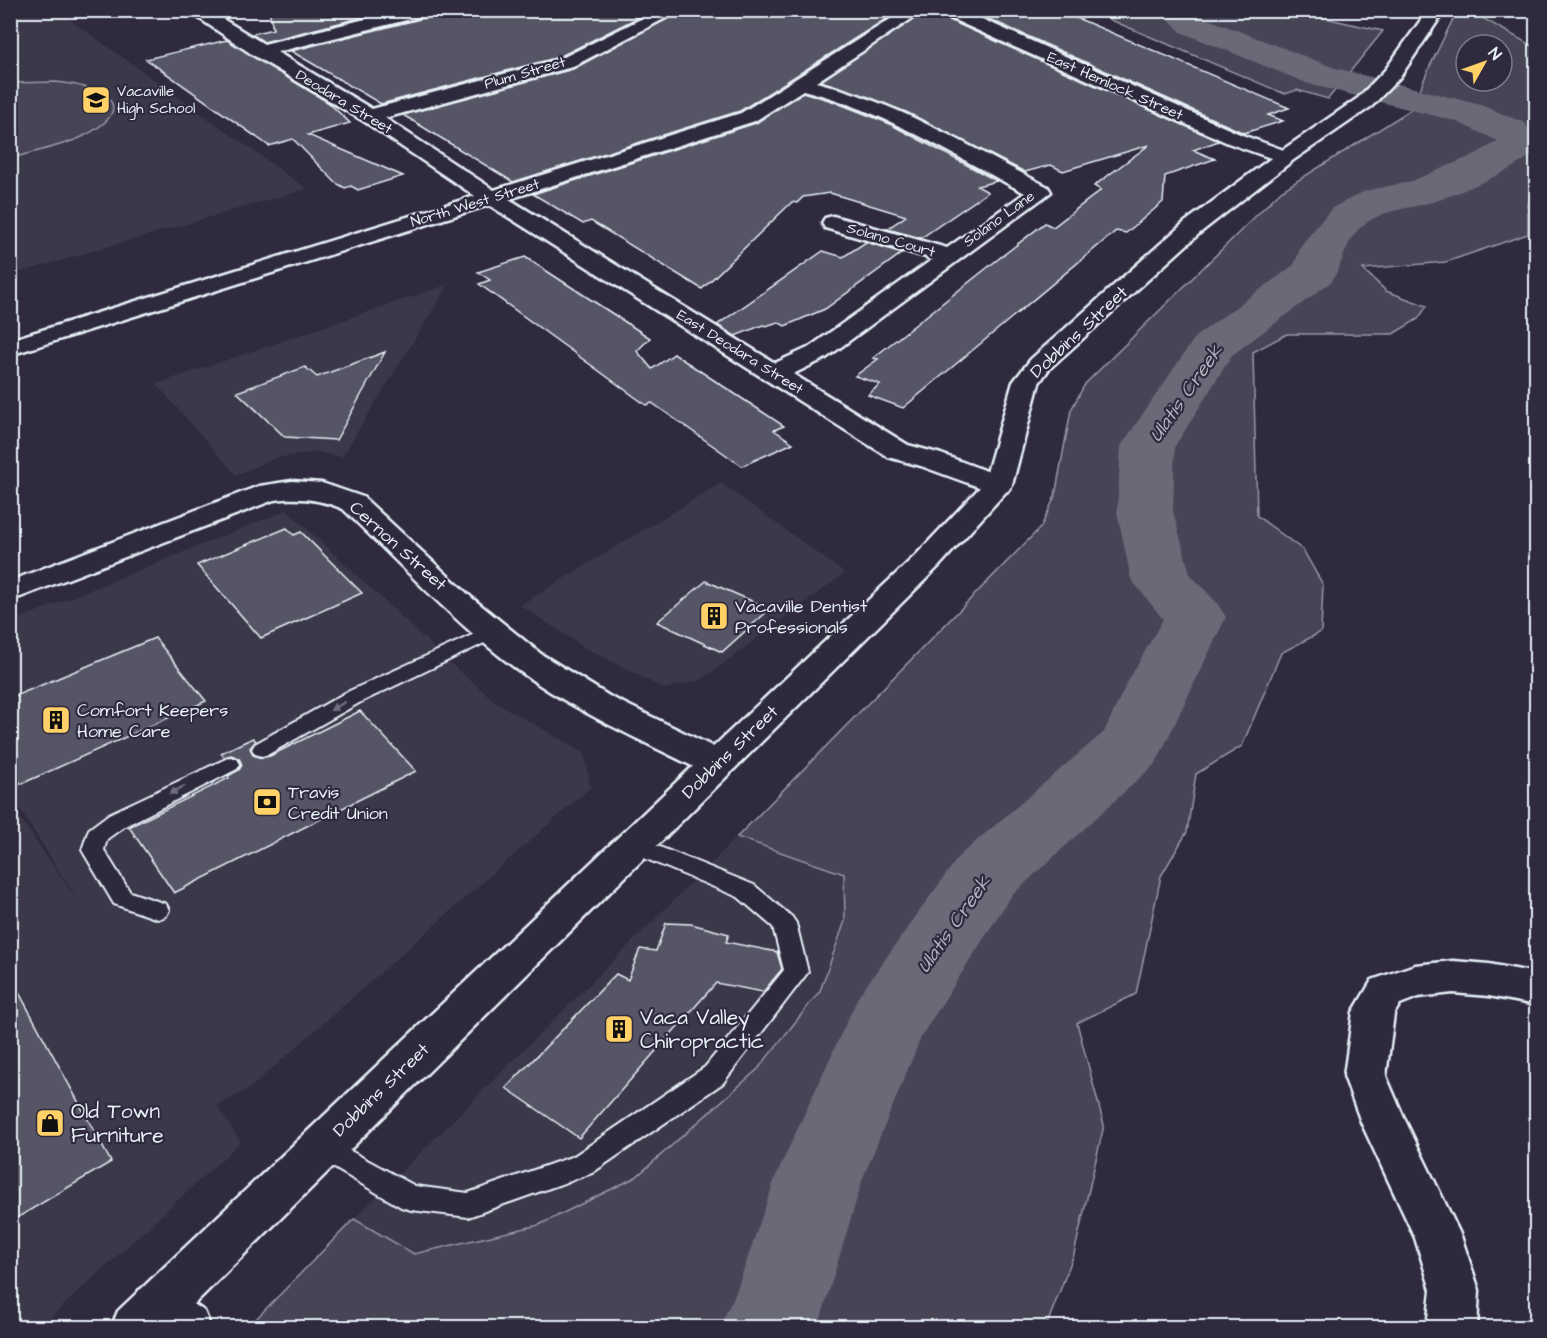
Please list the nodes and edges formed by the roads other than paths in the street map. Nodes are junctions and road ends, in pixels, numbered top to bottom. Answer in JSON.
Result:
{"nodes":[{"id":1,"x":195,"y":10,"type":"edge"},
{"id":2,"x":425,"y":10,"type":"edge"},
{"id":3,"x":674,"y":10,"type":"edge"},
{"id":4,"x":917,"y":10,"type":"edge"},
{"id":5,"x":947,"y":10,"type":"edge"},
{"id":6,"x":1437,"y":10,"type":"edge"},
{"id":7,"x":259,"y":51,"type":"junction"},
{"id":8,"x":800,"y":84,"type":"junction"},
{"id":9,"x":369,"y":116,"type":"junction"},
{"id":10,"x":1285,"y":156,"type":"junction"},
{"id":11,"x":491,"y":197,"type":"junction"},
{"id":12,"x":833,"y":223,"type":"dead end"},
{"id":13,"x":949,"y":256,"type":"junction"},
{"id":14,"x":10,"y":348,"type":"edge"},
{"id":15,"x":774,"y":374,"type":"junction"},
{"id":16,"x":998,"y":485,"type":"junction"},
{"id":17,"x":10,"y":592,"type":"edge"},
{"id":18,"x":492,"y":632,"type":"junction"},
{"id":19,"x":262,"y":749,"type":"dead end"},
{"id":20,"x":718,"y":764,"type":"junction"},
{"id":21,"x":230,"y":765,"type":"dead end"},
{"id":22,"x":635,"y":844,"type":"junction"},
{"id":23,"x":158,"y":910,"type":"dead end"},
{"id":24,"x":1536,"y":989,"type":"edge"},
{"id":25,"x":321,"y":1147,"type":"junction"},
{"id":26,"x":160,"y":1320,"type":"edge"},
{"id":27,"x":1452,"y":1328,"type":"edge"}],
"edges":[{"from":1,"to":7,"type":"street","name":"Deodara Street"},
{"from":2,"to":7,"type":"street"},
{"from":3,"to":9,"type":"street","name":"Plum Street"},
{"from":4,"to":8,"type":"street","name":"North West Street"},
{"from":5,"to":10,"type":"street","name":"East Hemlock Street"},
{"from":6,"to":10,"type":"street","name":"Dobbins Street"},
{"from":7,"to":9,"type":"street","name":"Deodara Street"},
{"from":8,"to":11,"type":"street","name":"North West Street"},
{"from":8,"to":13,"type":"street","name":"Solano Lane"},
{"from":9,"to":11,"type":"street","name":"Deodara Street"},
{"from":10,"to":16,"type":"street","name":"Dobbins Street"},
{"from":11,"to":14,"type":"street","name":"North West Street"},
{"from":11,"to":15,"type":"street","name":"East Deodara Street"},
{"from":12,"to":13,"type":"street","name":"Solano Court"},
{"from":13,"to":15,"type":"street","name":"Solano Lane"},
{"from":15,"to":16,"type":"street","name":"East Deodara Street"},
{"from":16,"to":20,"type":"street","name":"Dobbins Street"},
{"from":17,"to":18,"type":"street","name":"Cernon Street"},
{"from":18,"to":19,"type":"lane","one_way":true},
{"from":18,"to":20,"type":"street","name":"Cernon Street"},
{"from":20,"to":22,"type":"street","name":"Dobbins Street"},
{"from":21,"to":23,"type":"lane","one_way":true},
{"from":22,"to":25,"type":"street","name":"Dobbins Street"},
{"from":22,"to":25,"type":"lane"},
{"from":24,"to":27,"type":"street"},
{"from":25,"to":26,"type":"street","name":"Dobbins Street"}]}
